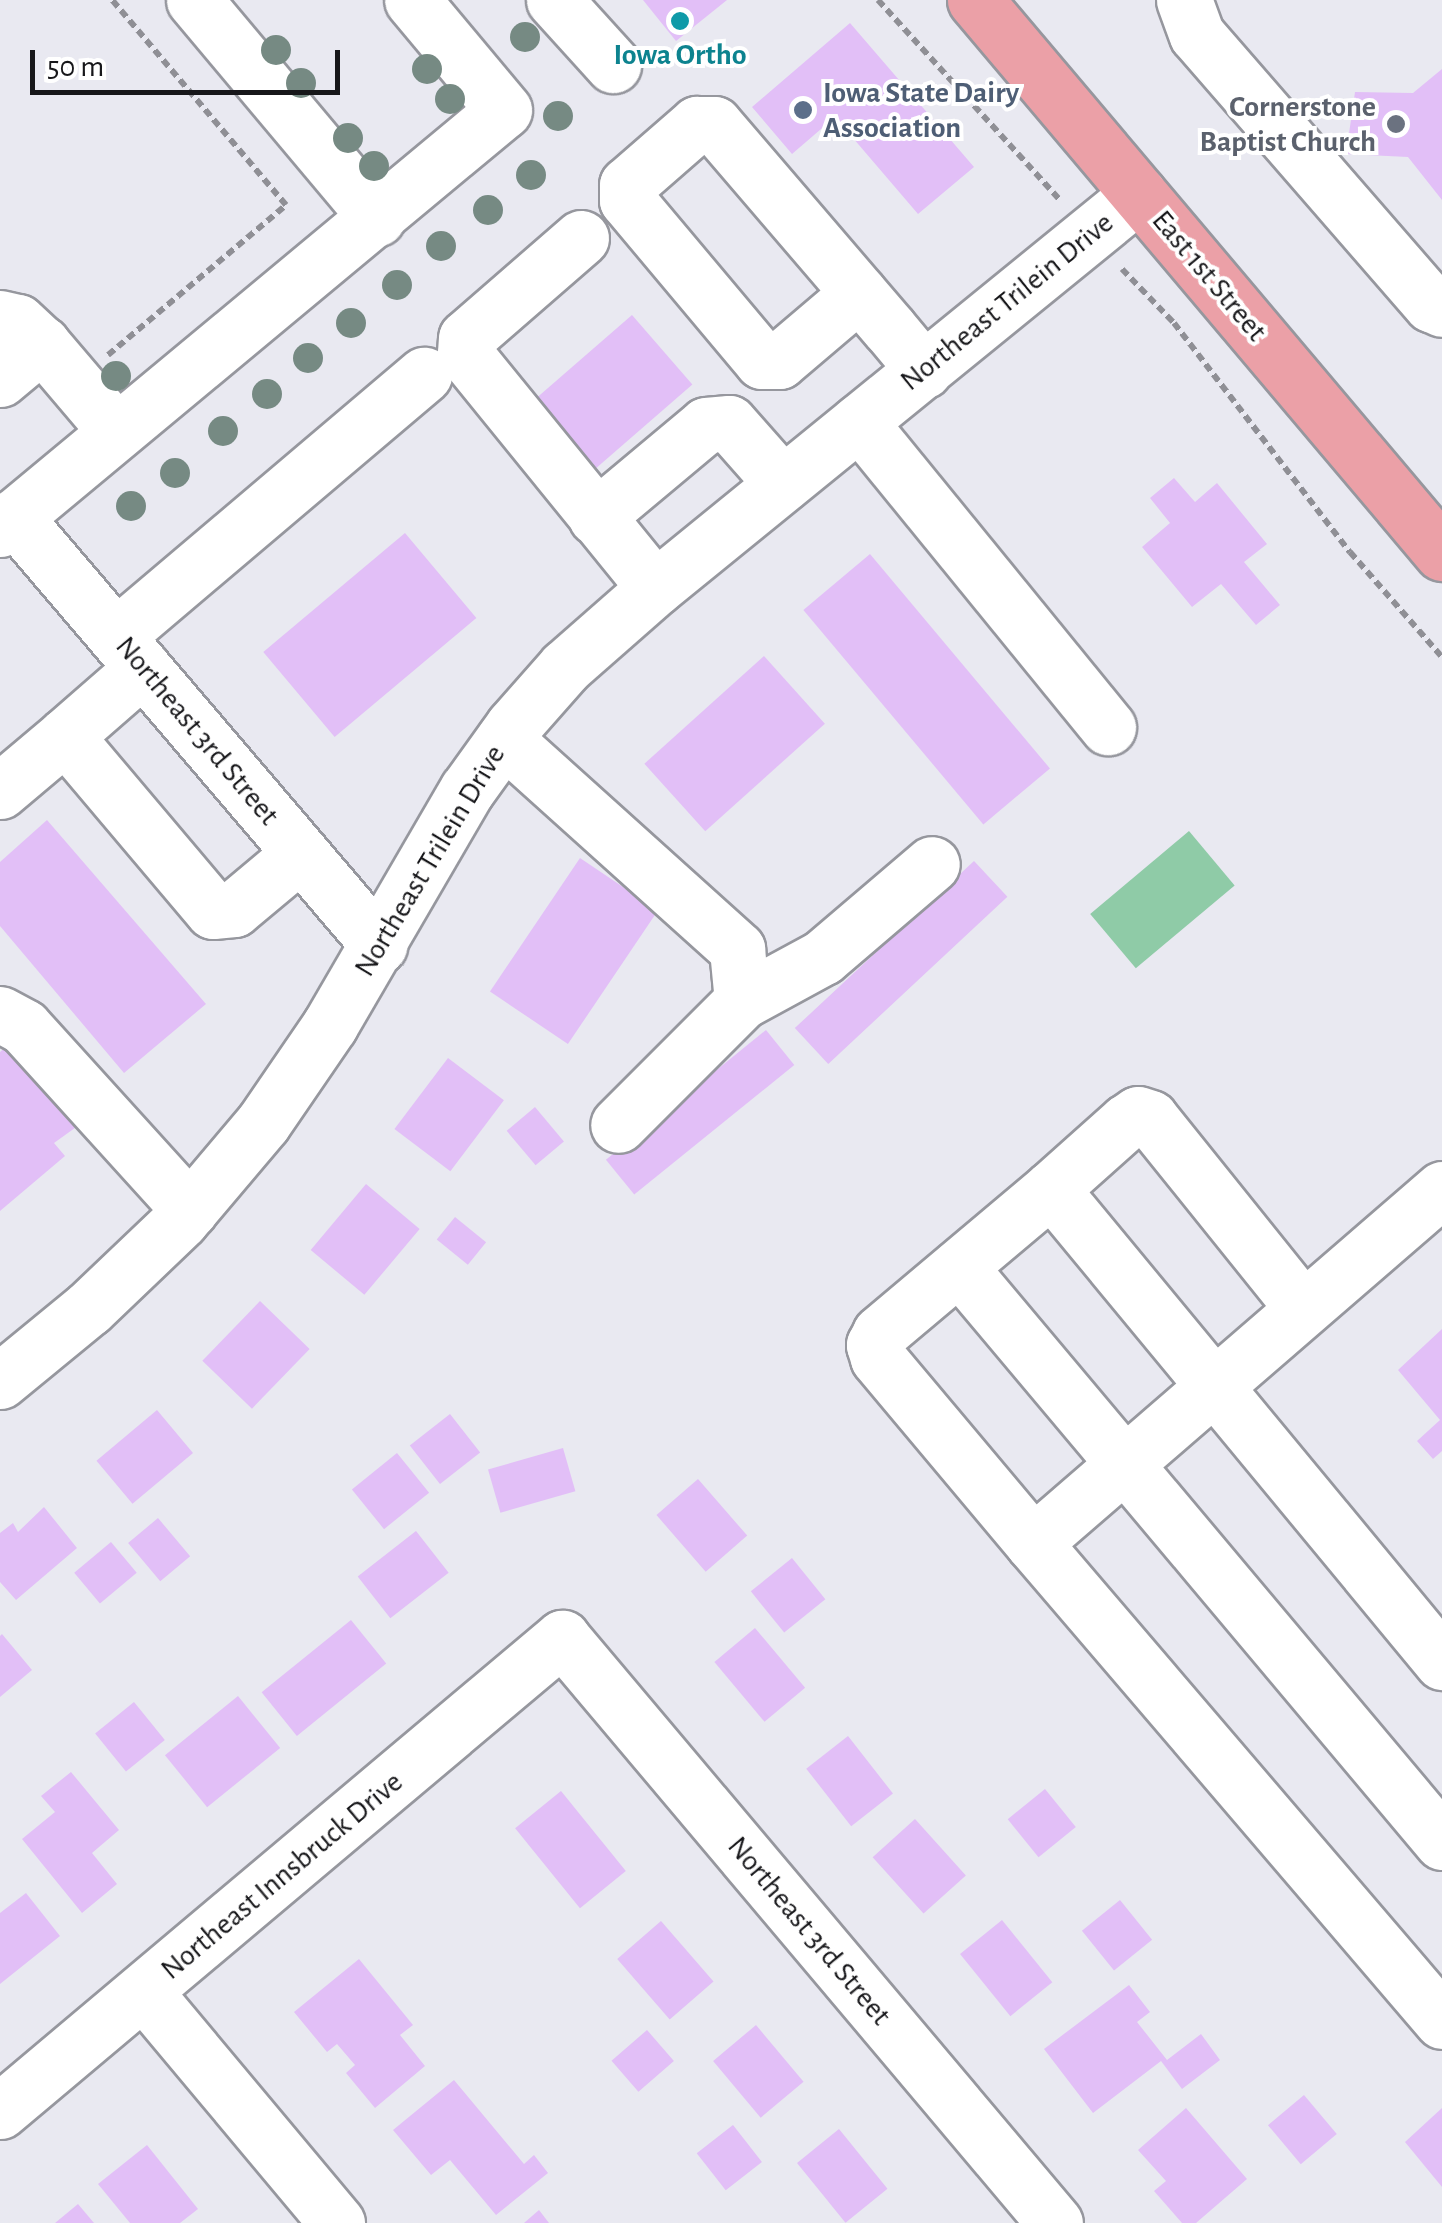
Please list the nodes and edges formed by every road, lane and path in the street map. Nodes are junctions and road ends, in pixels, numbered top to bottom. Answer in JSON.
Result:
{"nodes":[{"id":1,"x":112,"y":0,"type":"edge"},
{"id":2,"x":194,"y":0,"type":"edge"},
{"id":3,"x":412,"y":0,"type":"edge"},
{"id":4,"x":554,"y":0,"type":"edge"},
{"id":5,"x":878,"y":0,"type":"edge"},
{"id":6,"x":975,"y":0,"type":"edge"},
{"id":7,"x":1184,"y":0,"type":"edge"},
{"id":8,"x":613,"y":65,"type":"dead end"},
{"id":9,"x":1140,"y":194,"type":"junction"},
{"id":10,"x":377,"y":218,"type":"junction"},
{"id":11,"x":1092,"y":234,"type":"junction"},
{"id":12,"x":581,"y":238,"type":"dead end"},
{"id":13,"x":859,"y":294,"type":"dead end"},
{"id":14,"x":1442,"y":309,"type":"edge"},
{"id":15,"x":21,"y":331,"type":"edge"},
{"id":16,"x":97,"y":364,"type":"dead end"},
{"id":17,"x":924,"y":370,"type":"junction"},
{"id":18,"x":424,"y":375,"type":"dead end"},
{"id":19,"x":0,"y":379,"type":"edge"},
{"id":20,"x":859,"y":422,"type":"junction"},
{"id":21,"x":116,"y":431,"type":"junction"},
{"id":22,"x":783,"y":484,"type":"junction"},
{"id":23,"x":596,"y":517,"type":"junction"},
{"id":24,"x":7,"y":523,"type":"edge"},
{"id":25,"x":1440,"y":545,"type":"edge"},
{"id":26,"x":655,"y":588,"type":"junction"},
{"id":27,"x":130,"y":652,"type":"junction"},
{"id":28,"x":1442,"y":657,"type":"edge"},
{"id":29,"x":1108,"y":727,"type":"dead end"},
{"id":30,"x":65,"y":736,"type":"junction"},
{"id":31,"x":504,"y":739,"type":"junction"},
{"id":32,"x":0,"y":791,"type":"edge"},
{"id":33,"x":301,"y":853,"type":"junction"},
{"id":34,"x":932,"y":864,"type":"dead end"},
{"id":35,"x":379,"y":945,"type":"junction"},
{"id":36,"x":742,"y":1001,"type":"junction"},
{"id":37,"x":0,"y":1014,"type":"edge"},
{"id":38,"x":618,"y":1125,"type":"dead end"},
{"id":39,"x":1442,"y":1189,"type":"edge"},
{"id":40,"x":1051,"y":1190,"type":"junction"},
{"id":41,"x":190,"y":1210,"type":"junction"},
{"id":42,"x":959,"y":1267,"type":"junction"},
{"id":43,"x":1302,"y":1307,"type":"junction"},
{"id":44,"x":0,"y":1381,"type":"edge"},
{"id":45,"x":1211,"y":1386,"type":"junction"},
{"id":46,"x":1124,"y":1462,"type":"junction"},
{"id":47,"x":1033,"y":1543,"type":"junction"},
{"id":48,"x":562,"y":1638,"type":"joint"},
{"id":49,"x":1442,"y":1662,"type":"edge"},
{"id":50,"x":1442,"y":1842,"type":"edge"},
{"id":51,"x":144,"y":1992,"type":"junction"},
{"id":52,"x":1442,"y":2021,"type":"edge"},
{"id":53,"x":0,"y":2111,"type":"edge"},
{"id":54,"x":337,"y":2223,"type":"edge"},
{"id":55,"x":1055,"y":2223,"type":"edge"}],
"edges":[{"from":1,"to":16,"type":"path"},
{"from":2,"to":10,"type":"street"},
{"from":3,"to":10,"type":"street"},
{"from":4,"to":8,"type":"street"},
{"from":5,"to":11,"type":"path"},
{"from":6,"to":9,"type":"main road","name":"East 1st Street"},
{"from":7,"to":14,"type":"street"},
{"from":9,"to":11,"type":"street","name":"Northeast Trilein Drive"},
{"from":9,"to":25,"type":"main road","name":"East 1st Street"},
{"from":10,"to":21,"type":"street"},
{"from":11,"to":17,"type":"street","name":"Northeast Trilein Drive"},
{"from":11,"to":28,"type":"path"},
{"from":12,"to":23,"type":"street"},
{"from":13,"to":17,"type":"street"},
{"from":15,"to":19,"type":"street"},
{"from":15,"to":21,"type":"street"},
{"from":17,"to":20,"type":"street","name":"Northeast Trilein Drive"},
{"from":18,"to":27,"type":"street"},
{"from":20,"to":22,"type":"street","name":"Northeast Trilein Drive"},
{"from":20,"to":29,"type":"street"},
{"from":21,"to":24,"type":"street"},
{"from":22,"to":23,"type":"street"},
{"from":22,"to":26,"type":"street","name":"Northeast Trilein Drive"},
{"from":23,"to":26,"type":"street"},
{"from":24,"to":27,"type":"street","name":"Northeast 3rd Street"},
{"from":26,"to":31,"type":"street","name":"Northeast Trilein Drive"},
{"from":27,"to":30,"type":"street"},
{"from":27,"to":33,"type":"street","name":"Northeast 3rd Street"},
{"from":30,"to":32,"type":"street"},
{"from":30,"to":33,"type":"street"},
{"from":31,"to":35,"type":"street","name":"Northeast Trilein Drive"},
{"from":31,"to":36,"type":"street"},
{"from":33,"to":35,"type":"street","name":"Northeast 3rd Street"},
{"from":34,"to":36,"type":"street"},
{"from":35,"to":41,"type":"street","name":"Northeast Trilein Drive"},
{"from":36,"to":38,"type":"street"},
{"from":37,"to":41,"type":"street"},
{"from":39,"to":43,"type":"street"},
{"from":40,"to":42,"type":"street"},
{"from":40,"to":43,"type":"street"},
{"from":40,"to":45,"type":"street"},
{"from":41,"to":44,"type":"street","name":"Northeast Trilein Drive"},
{"from":42,"to":46,"type":"street"},
{"from":42,"to":47,"type":"street"},
{"from":43,"to":45,"type":"street"},
{"from":45,"to":46,"type":"street"},
{"from":45,"to":49,"type":"street"},
{"from":46,"to":47,"type":"street"},
{"from":46,"to":50,"type":"street"},
{"from":47,"to":52,"type":"street"},
{"from":48,"to":51,"type":"street","name":"Northeast Innsbruck Drive"},
{"from":48,"to":55,"type":"street","name":"Northeast 3rd Street"},
{"from":51,"to":53,"type":"street","name":"Northeast Innsbruck Drive"},
{"from":51,"to":54,"type":"street"}]}
